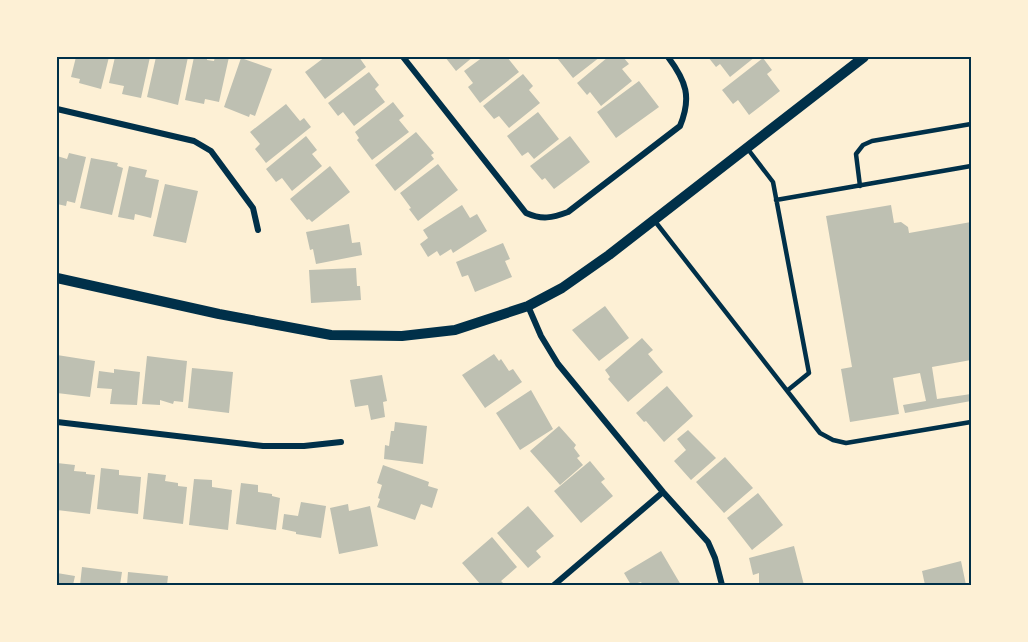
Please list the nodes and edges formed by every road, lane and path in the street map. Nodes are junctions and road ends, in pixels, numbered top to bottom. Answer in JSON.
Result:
{"nodes":[{"id":1,"x":403,"y":57,"type":"edge"},
{"id":2,"x":668,"y":57,"type":"edge"},
{"id":3,"x":864,"y":57,"type":"edge"},
{"id":4,"x":57,"y":109,"type":"edge"},
{"id":5,"x":971,"y":124,"type":"edge"},
{"id":6,"x":747,"y":148,"type":"junction"},
{"id":7,"x":971,"y":166,"type":"edge"},
{"id":8,"x":860,"y":186,"type":"junction"},
{"id":9,"x":776,"y":200,"type":"junction"},
{"id":10,"x":654,"y":220,"type":"junction"},
{"id":11,"x":258,"y":230,"type":"dead end"},
{"id":12,"x":57,"y":278,"type":"edge"},
{"id":13,"x":528,"y":306,"type":"junction"},
{"id":14,"x":788,"y":390,"type":"junction"},
{"id":15,"x":57,"y":422,"type":"edge"},
{"id":16,"x":971,"y":422,"type":"edge"},
{"id":17,"x":340,"y":442,"type":"dead end"},
{"id":18,"x":663,"y":492,"type":"junction"},
{"id":19,"x":554,"y":585,"type":"edge"},
{"id":20,"x":722,"y":585,"type":"edge"}],
"edges":[{"from":1,"to":2,"type":"street"},
{"from":3,"to":6,"type":"street"},
{"from":4,"to":11,"type":"street"},
{"from":5,"to":8,"type":"lane"},
{"from":6,"to":9,"type":"lane"},
{"from":6,"to":10,"type":"street"},
{"from":7,"to":8,"type":"lane"},
{"from":8,"to":9,"type":"lane"},
{"from":9,"to":14,"type":"lane"},
{"from":10,"to":13,"type":"street"},
{"from":10,"to":14,"type":"lane"},
{"from":12,"to":13,"type":"street"},
{"from":13,"to":18,"type":"street"},
{"from":14,"to":16,"type":"lane"},
{"from":15,"to":17,"type":"street"},
{"from":18,"to":19,"type":"street"},
{"from":18,"to":20,"type":"street"}]}
